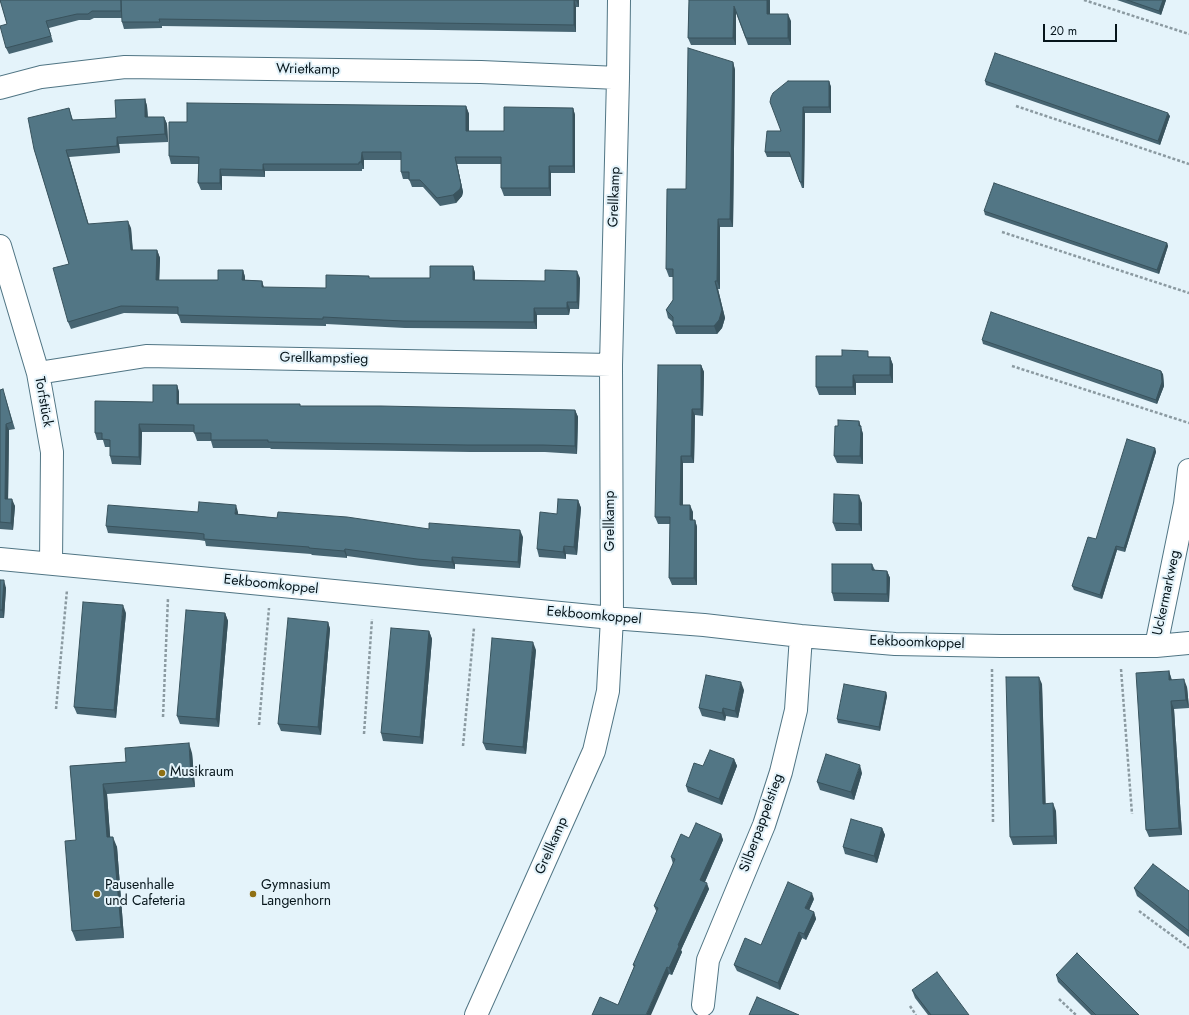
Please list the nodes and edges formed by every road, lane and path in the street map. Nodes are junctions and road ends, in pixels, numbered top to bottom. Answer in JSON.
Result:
{"nodes":[{"id":1,"x":619,"y":0,"type":"edge"},
{"id":2,"x":1084,"y":0,"type":"edge"},
{"id":3,"x":1189,"y":34,"type":"edge"},
{"id":4,"x":618,"y":78,"type":"junction"},
{"id":5,"x":0,"y":88,"type":"edge"},
{"id":6,"x":1016,"y":106,"type":"dead end"},
{"id":7,"x":1189,"y":164,"type":"edge"},
{"id":8,"x":1002,"y":232,"type":"dead end"},
{"id":9,"x":0,"y":246,"type":"edge"},
{"id":10,"x":1189,"y":293,"type":"edge"},
{"id":11,"x":611,"y":365,"type":"junction"},
{"id":12,"x":1012,"y":366,"type":"dead end"},
{"id":13,"x":38,"y":373,"type":"junction"},
{"id":14,"x":1189,"y":423,"type":"edge"},
{"id":15,"x":1189,"y":470,"type":"edge"},
{"id":16,"x":0,"y":559,"type":"edge"},
{"id":17,"x":60,"y":564,"type":"junction"},
{"id":18,"x":169,"y":575,"type":"junction"},
{"id":19,"x":271,"y":585,"type":"junction"},
{"id":20,"x":373,"y":595,"type":"junction"},
{"id":21,"x":477,"y":605,"type":"junction"},
{"id":22,"x":612,"y":618,"type":"junction"},
{"id":23,"x":801,"y":636,"type":"junction"},
{"id":24,"x":1189,"y":643,"type":"edge"},
{"id":25,"x":1001,"y":646,"type":"junction"},
{"id":26,"x":1119,"y":646,"type":"junction"},
{"id":27,"x":1156,"y":646,"type":"junction"},
{"id":28,"x":56,"y":709,"type":"dead end"},
{"id":29,"x":163,"y":717,"type":"dead end"},
{"id":30,"x":259,"y":725,"type":"dead end"},
{"id":31,"x":364,"y":734,"type":"dead end"},
{"id":32,"x":463,"y":746,"type":"dead end"},
{"id":33,"x":1132,"y":814,"type":"dead end"},
{"id":34,"x":993,"y":823,"type":"dead end"},
{"id":35,"x":1138,"y":911,"type":"dead end"},
{"id":36,"x":1189,"y":948,"type":"edge"},
{"id":37,"x":1059,"y":999,"type":"dead end"},
{"id":38,"x":703,"y":1005,"type":"dead end"},
{"id":39,"x":910,"y":1006,"type":"dead end"},
{"id":40,"x":476,"y":1015,"type":"edge"},
{"id":41,"x":916,"y":1015,"type":"edge"},
{"id":42,"x":1076,"y":1015,"type":"edge"}],
"edges":[{"from":1,"to":4,"type":"street","name":"Grellkamp"},
{"from":2,"to":3,"type":"path"},
{"from":4,"to":5,"type":"street","name":"Wrietkamp"},
{"from":4,"to":11,"type":"street","name":"Grellkamp"},
{"from":6,"to":7,"type":"path"},
{"from":8,"to":10,"type":"path"},
{"from":9,"to":13,"type":"street","name":"Torfstück"},
{"from":11,"to":13,"type":"street","name":"Grellkampstieg"},
{"from":11,"to":22,"type":"street","name":"Grellkamp"},
{"from":12,"to":14,"type":"path"},
{"from":13,"to":17,"type":"street","name":"Torfstück"},
{"from":15,"to":27,"type":"street","name":"Uckermarkweg"},
{"from":16,"to":17,"type":"street","name":"Eekboomkoppel"},
{"from":17,"to":18,"type":"street","name":"Eekboomkoppel"},
{"from":17,"to":28,"type":"path"},
{"from":18,"to":19,"type":"street","name":"Eekboomkoppel"},
{"from":18,"to":29,"type":"path"},
{"from":19,"to":20,"type":"street","name":"Eekboomkoppel"},
{"from":19,"to":30,"type":"path"},
{"from":20,"to":21,"type":"street","name":"Eekboomkoppel"},
{"from":20,"to":31,"type":"path"},
{"from":21,"to":22,"type":"street","name":"Eekboomkoppel"},
{"from":21,"to":32,"type":"path"},
{"from":22,"to":23,"type":"street","name":"Eekboomkoppel"},
{"from":22,"to":40,"type":"street","name":"Grellkamp"},
{"from":23,"to":25,"type":"street","name":"Eekboomkoppel"},
{"from":23,"to":38,"type":"street","name":"Silberpappelstieg"},
{"from":24,"to":27,"type":"street","name":"Eekboomkoppel"},
{"from":25,"to":26,"type":"street","name":"Eekboomkoppel"},
{"from":25,"to":34,"type":"path"},
{"from":26,"to":27,"type":"street","name":"Eekboomkoppel"},
{"from":26,"to":33,"type":"path"},
{"from":35,"to":36,"type":"path"},
{"from":37,"to":42,"type":"path"},
{"from":39,"to":41,"type":"path"}]}
